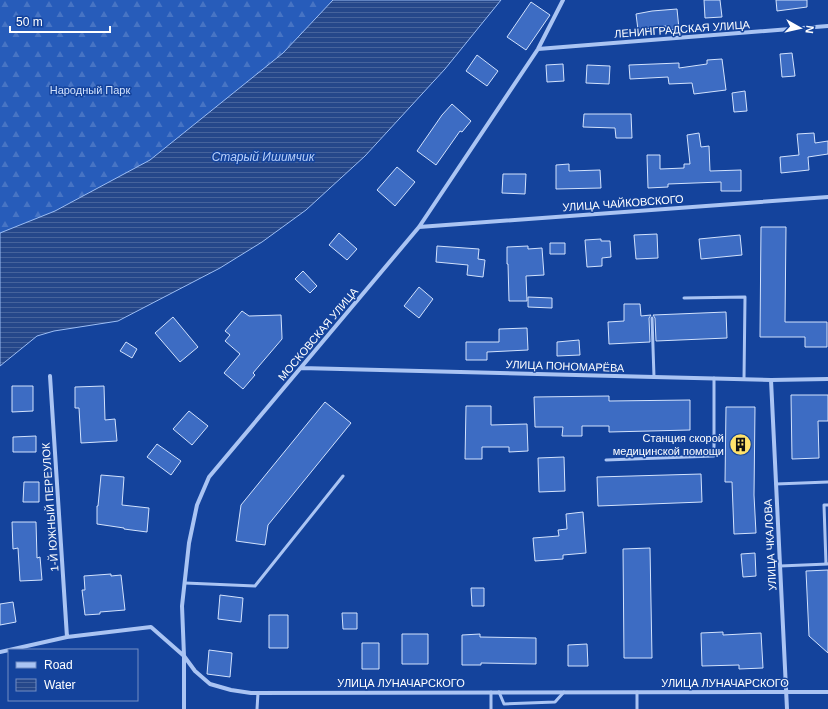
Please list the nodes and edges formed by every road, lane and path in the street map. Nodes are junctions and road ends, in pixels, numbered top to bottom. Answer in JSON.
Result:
{"nodes":[{"id":1,"x":563,"y":0,"type":"edge"},
{"id":2,"x":828,"y":26,"type":"edge"},
{"id":3,"x":538,"y":49,"type":"junction"},
{"id":4,"x":828,"y":196,"type":"edge"},
{"id":5,"x":419,"y":227,"type":"junction"},
{"id":6,"x":684,"y":298,"type":"dead end"},
{"id":7,"x":652,"y":318,"type":"dead end"},
{"id":8,"x":301,"y":368,"type":"junction"},
{"id":9,"x":50,"y":376,"type":"dead end"},
{"id":10,"x":654,"y":377,"type":"junction"},
{"id":11,"x":714,"y":378,"type":"junction"},
{"id":12,"x":744,"y":379,"type":"junction"},
{"id":13,"x":828,"y":379,"type":"edge"},
{"id":14,"x":771,"y":380,"type":"junction"},
{"id":15,"x":606,"y":460,"type":"dead end"},
{"id":16,"x":343,"y":476,"type":"dead end"},
{"id":17,"x":828,"y":482,"type":"edge"},
{"id":18,"x":776,"y":484,"type":"junction"},
{"id":19,"x":828,"y":505,"type":"edge"},
{"id":20,"x":827,"y":564,"type":"edge"},
{"id":21,"x":780,"y":566,"type":"junction"},
{"id":22,"x":185,"y":583,"type":"junction"},
{"id":23,"x":67,"y":637,"type":"junction"},
{"id":24,"x":13,"y":649,"type":"edge"},
{"id":25,"x":184,"y":656,"type":"junction"},
{"id":26,"x":491,"y":692,"type":"junction"},
{"id":27,"x":499,"y":692,"type":"junction"},
{"id":28,"x":564,"y":692,"type":"junction"},
{"id":29,"x":637,"y":692,"type":"junction"},
{"id":30,"x":786,"y":692,"type":"junction"},
{"id":31,"x":828,"y":692,"type":"edge"},
{"id":32,"x":258,"y":693,"type":"junction"},
{"id":33,"x":184,"y":709,"type":"edge"},
{"id":34,"x":257,"y":709,"type":"edge"},
{"id":35,"x":491,"y":709,"type":"edge"},
{"id":36,"x":637,"y":709,"type":"edge"},
{"id":37,"x":787,"y":709,"type":"edge"}],
"edges":[{"from":1,"to":3,"type":"street","name":"МОСКОВСКАЯ УЛИЦА"},
{"from":2,"to":3,"type":"street","name":"ЛЕНИНГРАДСКАЯ УЛИЦА"},
{"from":3,"to":5,"type":"street","name":"МОСКОВСКАЯ УЛИЦА"},
{"from":4,"to":5,"type":"street","name":"УЛИЦА ЧАЙКОВСКОГО"},
{"from":5,"to":8,"type":"street","name":"МОСКОВСКАЯ УЛИЦА"},
{"from":6,"to":12,"type":"lane"},
{"from":7,"to":10,"type":"lane"},
{"from":8,"to":10,"type":"street","name":"УЛИЦА ПОНОМАРЁВА"},
{"from":8,"to":22,"type":"street","name":"МОСКОВСКАЯ УЛИЦА"},
{"from":9,"to":23,"type":"street","name":"1-Й ЮЖНЫЙ ПЕРЕУЛОК"},
{"from":10,"to":11,"type":"street","name":"УЛИЦА ПОНОМАРЁВА"},
{"from":11,"to":12,"type":"street","name":"УЛИЦА ПОНОМАРЁВА"},
{"from":11,"to":15,"type":"lane"},
{"from":12,"to":14,"type":"street","name":"УЛИЦА ПОНОМАРЁВА"},
{"from":13,"to":14,"type":"street","name":"УЛИЦА ПОНОМАРЁВА"},
{"from":14,"to":18,"type":"street","name":"УЛИЦА ЧКАЛОВА"},
{"from":16,"to":22,"type":"lane"},
{"from":17,"to":18,"type":"lane"},
{"from":18,"to":21,"type":"street","name":"УЛИЦА ЧКАЛОВА"},
{"from":19,"to":20,"type":"lane"},
{"from":20,"to":21,"type":"lane"},
{"from":21,"to":30,"type":"street","name":"УЛИЦА ЧКАЛОВА"},
{"from":22,"to":25,"type":"street","name":"МОСКОВСКАЯ УЛИЦА"},
{"from":23,"to":24,"type":"street","name":"УЛИЦА ЛУНАЧАРСКОГО"},
{"from":23,"to":25,"type":"street","name":"УЛИЦА ЛУНАЧАРСКОГО"},
{"from":25,"to":32,"type":"street","name":"УЛИЦА ЛУНАЧАРСКОГО"},
{"from":25,"to":33,"type":"street","name":"МОСКОВСКАЯ УЛИЦА"},
{"from":26,"to":27,"type":"street","name":"УЛИЦА ЛУНАЧАРСКОГО"},
{"from":26,"to":32,"type":"street","name":"УЛИЦА ЛУНАЧАРСКОГО"},
{"from":26,"to":35,"type":"lane"},
{"from":27,"to":28,"type":"street","name":"УЛИЦА ЛУНАЧАРСКОГО"},
{"from":27,"to":28,"type":"lane"},
{"from":28,"to":29,"type":"street","name":"УЛИЦА ЛУНАЧАРСКОГО"},
{"from":29,"to":30,"type":"street","name":"УЛИЦА ЛУНАЧАРСКОГО"},
{"from":29,"to":36,"type":"lane"},
{"from":30,"to":31,"type":"street","name":"УЛИЦА ЛУНАЧАРСКОГО"},
{"from":30,"to":37,"type":"street","name":"УЛИЦА ЧКАЛОВА"},
{"from":32,"to":34,"type":"lane"}]}
